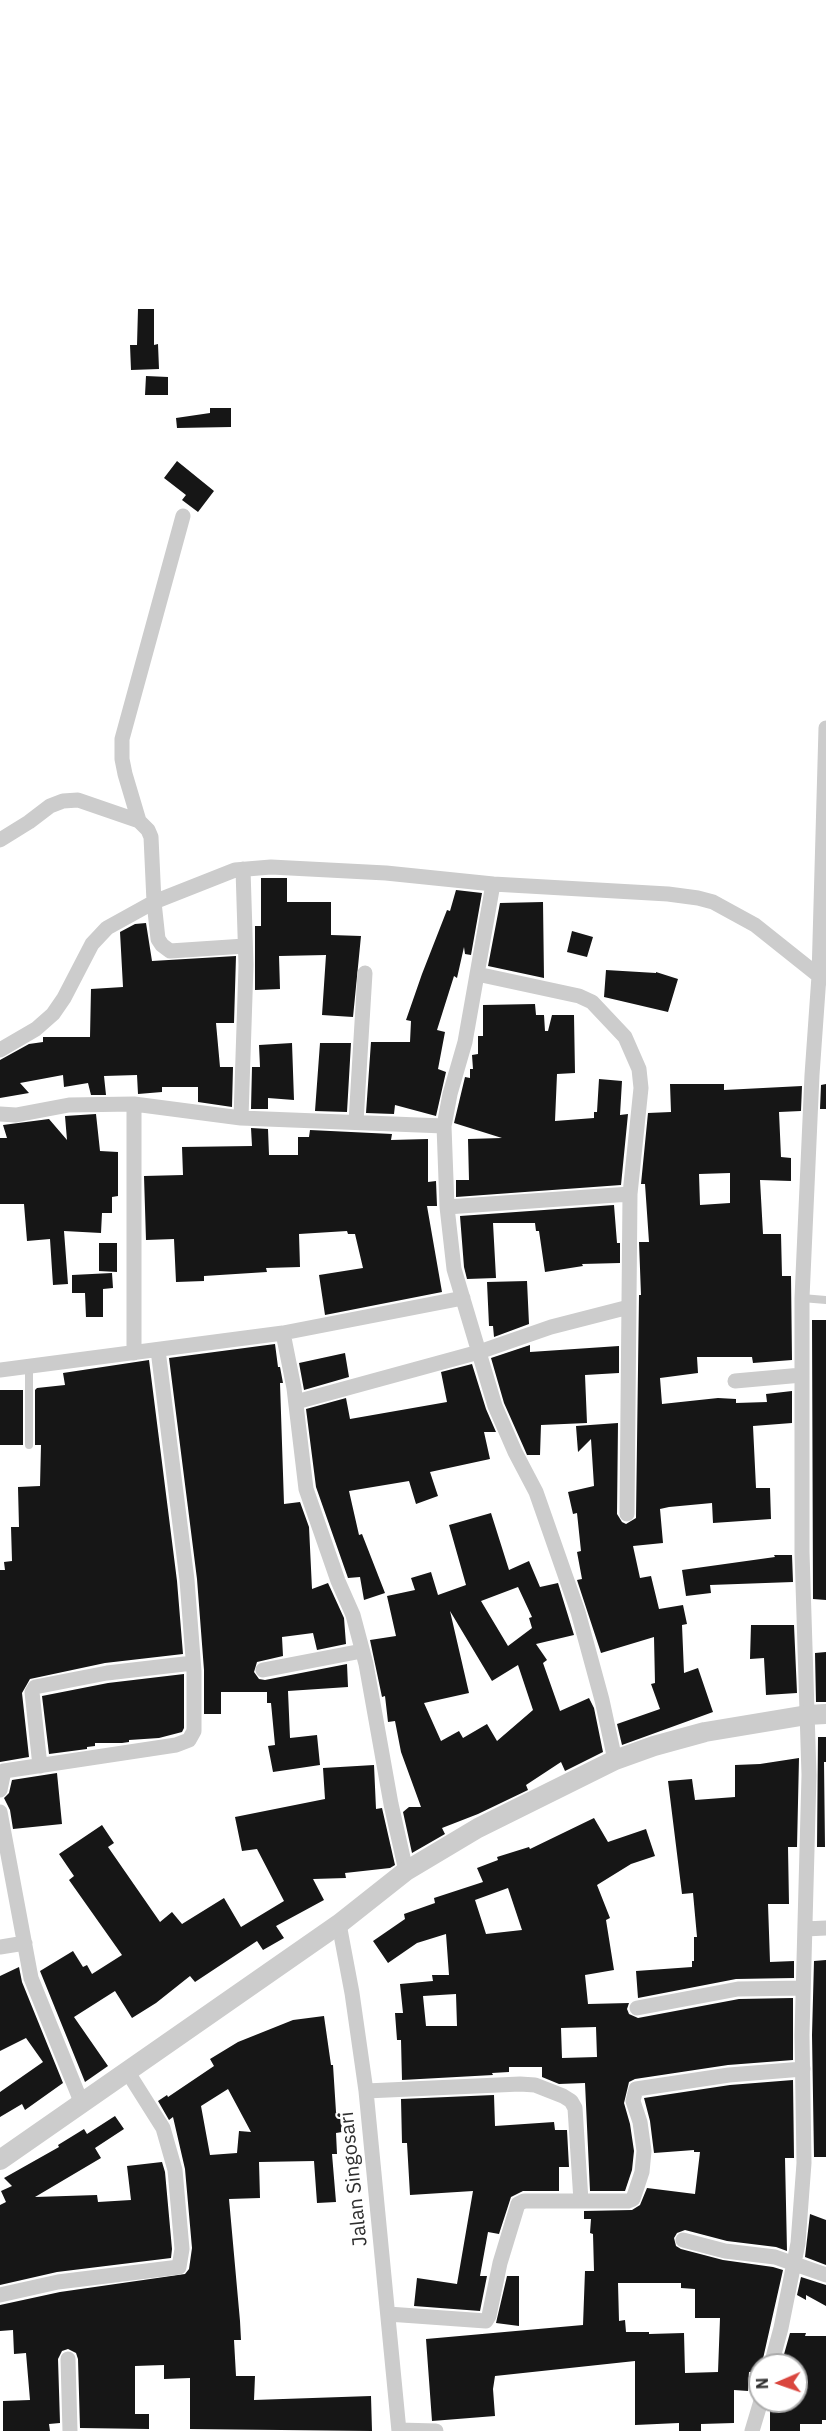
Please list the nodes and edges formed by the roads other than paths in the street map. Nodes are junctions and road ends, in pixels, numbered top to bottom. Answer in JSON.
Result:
{"nodes":[{"id":1,"x":183,"y":516,"type":"dead end"},
{"id":2,"x":826,"y":728,"type":"edge"},
{"id":3,"x":140,"y":820,"type":"junction"},
{"id":4,"x":0,"y":840,"type":"edge"},
{"id":5,"x":243,"y":869,"type":"junction"},
{"id":6,"x":493,"y":884,"type":"junction"},
{"id":7,"x":154,"y":902,"type":"junction"},
{"id":8,"x":245,"y":946,"type":"junction"},
{"id":9,"x":365,"y":973,"type":"dead end"},
{"id":10,"x":477,"y":974,"type":"junction"},
{"id":11,"x":822,"y":977,"type":"edge"},
{"id":12,"x":0,"y":1050,"type":"edge"},
{"id":13,"x":134,"y":1104,"type":"junction"},
{"id":14,"x":0,"y":1113,"type":"edge"},
{"id":15,"x":241,"y":1118,"type":"junction"},
{"id":16,"x":356,"y":1122,"type":"junction"},
{"id":17,"x":444,"y":1126,"type":"junction"},
{"id":18,"x":630,"y":1194,"type":"junction"},
{"id":19,"x":447,"y":1208,"type":"junction"},
{"id":20,"x":463,"y":1298,"type":"junction"},
{"id":21,"x":802,"y":1298,"type":"junction"},
{"id":22,"x":826,"y":1300,"type":"edge"},
{"id":23,"x":629,"y":1307,"type":"junction"},
{"id":24,"x":283,"y":1333,"type":"junction"},
{"id":25,"x":158,"y":1350,"type":"junction"},
{"id":26,"x":478,"y":1352,"type":"junction"},
{"id":27,"x":134,"y":1353,"type":"junction"},
{"id":28,"x":29,"y":1366,"type":"junction"},
{"id":29,"x":0,"y":1370,"type":"edge"},
{"id":30,"x":802,"y":1375,"type":"junction"},
{"id":31,"x":735,"y":1381,"type":"dead end"},
{"id":32,"x":296,"y":1402,"type":"junction"},
{"id":33,"x":29,"y":1444,"type":"dead end"},
{"id":34,"x":627,"y":1514,"type":"dead end"},
{"id":35,"x":362,"y":1652,"type":"junction"},
{"id":36,"x":193,"y":1663,"type":"junction"},
{"id":37,"x":263,"y":1670,"type":"dead end"},
{"id":38,"x":816,"y":1715,"type":"edge"},
{"id":39,"x":615,"y":1760,"type":"junction"},
{"id":40,"x":40,"y":1766,"type":"junction"},
{"id":41,"x":2,"y":1771,"type":"edge"},
{"id":42,"x":0,"y":1790,"type":"edge"},
{"id":43,"x":0,"y":1812,"type":"edge"},
{"id":44,"x":406,"y":1871,"type":"junction"},
{"id":45,"x":339,"y":1924,"type":"junction"},
{"id":46,"x":826,"y":1928,"type":"edge"},
{"id":47,"x":805,"y":1929,"type":"junction"},
{"id":48,"x":25,"y":1943,"type":"junction"},
{"id":49,"x":0,"y":1947,"type":"edge"},
{"id":50,"x":803,"y":1988,"type":"junction"},
{"id":51,"x":637,"y":2008,"type":"dead end"},
{"id":52,"x":802,"y":2070,"type":"junction"},
{"id":53,"x":127,"y":2071,"type":"junction"},
{"id":54,"x":366,"y":2091,"type":"junction"},
{"id":55,"x":82,"y":2104,"type":"junction"},
{"id":56,"x":0,"y":2160,"type":"edge"},
{"id":57,"x":581,"y":2201,"type":"junction"},
{"id":58,"x":682,"y":2240,"type":"dead end"},
{"id":59,"x":795,"y":2263,"type":"junction"},
{"id":60,"x":826,"y":2276,"type":"edge"},
{"id":61,"x":0,"y":2295,"type":"edge"},
{"id":62,"x":388,"y":2314,"type":"junction"},
{"id":63,"x":774,"y":2353,"type":"edge"},
{"id":64,"x":68,"y":2359,"type":"dead end"},
{"id":65,"x":757,"y":2413,"type":"edge"},
{"id":66,"x":399,"y":2430,"type":"edge"},
{"id":67,"x":70,"y":2431,"type":"edge"},
{"id":68,"x":436,"y":2431,"type":"edge"},
{"id":69,"x":752,"y":2431,"type":"edge"}],
"edges":[{"from":1,"to":3,"type":"street"},
{"from":2,"to":11,"type":"street"},
{"from":3,"to":4,"type":"street"},
{"from":3,"to":7,"type":"street"},
{"from":5,"to":6,"type":"street"},
{"from":5,"to":7,"type":"street"},
{"from":5,"to":8,"type":"street"},
{"from":6,"to":10,"type":"street"},
{"from":6,"to":11,"type":"street"},
{"from":7,"to":8,"type":"street"},
{"from":7,"to":12,"type":"street"},
{"from":8,"to":15,"type":"street"},
{"from":9,"to":16,"type":"street"},
{"from":10,"to":17,"type":"street"},
{"from":10,"to":18,"type":"street"},
{"from":11,"to":21,"type":"street"},
{"from":13,"to":14,"type":"street"},
{"from":13,"to":15,"type":"street"},
{"from":13,"to":27,"type":"street"},
{"from":15,"to":16,"type":"street"},
{"from":16,"to":17,"type":"street"},
{"from":17,"to":19,"type":"street"},
{"from":18,"to":19,"type":"street"},
{"from":18,"to":23,"type":"street"},
{"from":19,"to":20,"type":"street"},
{"from":20,"to":24,"type":"street"},
{"from":20,"to":26,"type":"street"},
{"from":21,"to":22,"type":"lane"},
{"from":21,"to":30,"type":"street"},
{"from":23,"to":26,"type":"street"},
{"from":23,"to":34,"type":"street"},
{"from":24,"to":25,"type":"street"},
{"from":24,"to":32,"type":"street"},
{"from":25,"to":27,"type":"street"},
{"from":25,"to":36,"type":"street"},
{"from":26,"to":32,"type":"street"},
{"from":26,"to":39,"type":"street"},
{"from":27,"to":28,"type":"street"},
{"from":28,"to":29,"type":"street"},
{"from":28,"to":33,"type":"lane"},
{"from":30,"to":31,"type":"street"},
{"from":30,"to":38,"type":"street"},
{"from":32,"to":35,"type":"street"},
{"from":35,"to":37,"type":"street"},
{"from":35,"to":44,"type":"street"},
{"from":36,"to":40,"type":"street"},
{"from":36,"to":40,"type":"street"},
{"from":38,"to":39,"type":"street"},
{"from":38,"to":47,"type":"street"},
{"from":39,"to":44,"type":"street"},
{"from":40,"to":41,"type":"street"},
{"from":41,"to":42,"type":"street"},
{"from":43,"to":48,"type":"street"},
{"from":44,"to":45,"type":"street"},
{"from":45,"to":53,"type":"street"},
{"from":45,"to":54,"type":"street","name":"Jalan Singosari"},
{"from":46,"to":47,"type":"street"},
{"from":47,"to":50,"type":"street"},
{"from":48,"to":49,"type":"street"},
{"from":48,"to":55,"type":"street"},
{"from":50,"to":51,"type":"street"},
{"from":50,"to":52,"type":"street"},
{"from":52,"to":57,"type":"street"},
{"from":52,"to":59,"type":"street"},
{"from":53,"to":55,"type":"street"},
{"from":53,"to":61,"type":"street"},
{"from":54,"to":57,"type":"street"},
{"from":54,"to":62,"type":"street","name":"Jalan Singosari"},
{"from":55,"to":56,"type":"street"},
{"from":57,"to":62,"type":"street"},
{"from":58,"to":59,"type":"street"},
{"from":59,"to":60,"type":"street"},
{"from":59,"to":63,"type":"street"},
{"from":62,"to":66,"type":"street","name":"Jalan Singosari"},
{"from":64,"to":67,"type":"street"},
{"from":65,"to":69,"type":"street"},
{"from":66,"to":68,"type":"street"}]}
